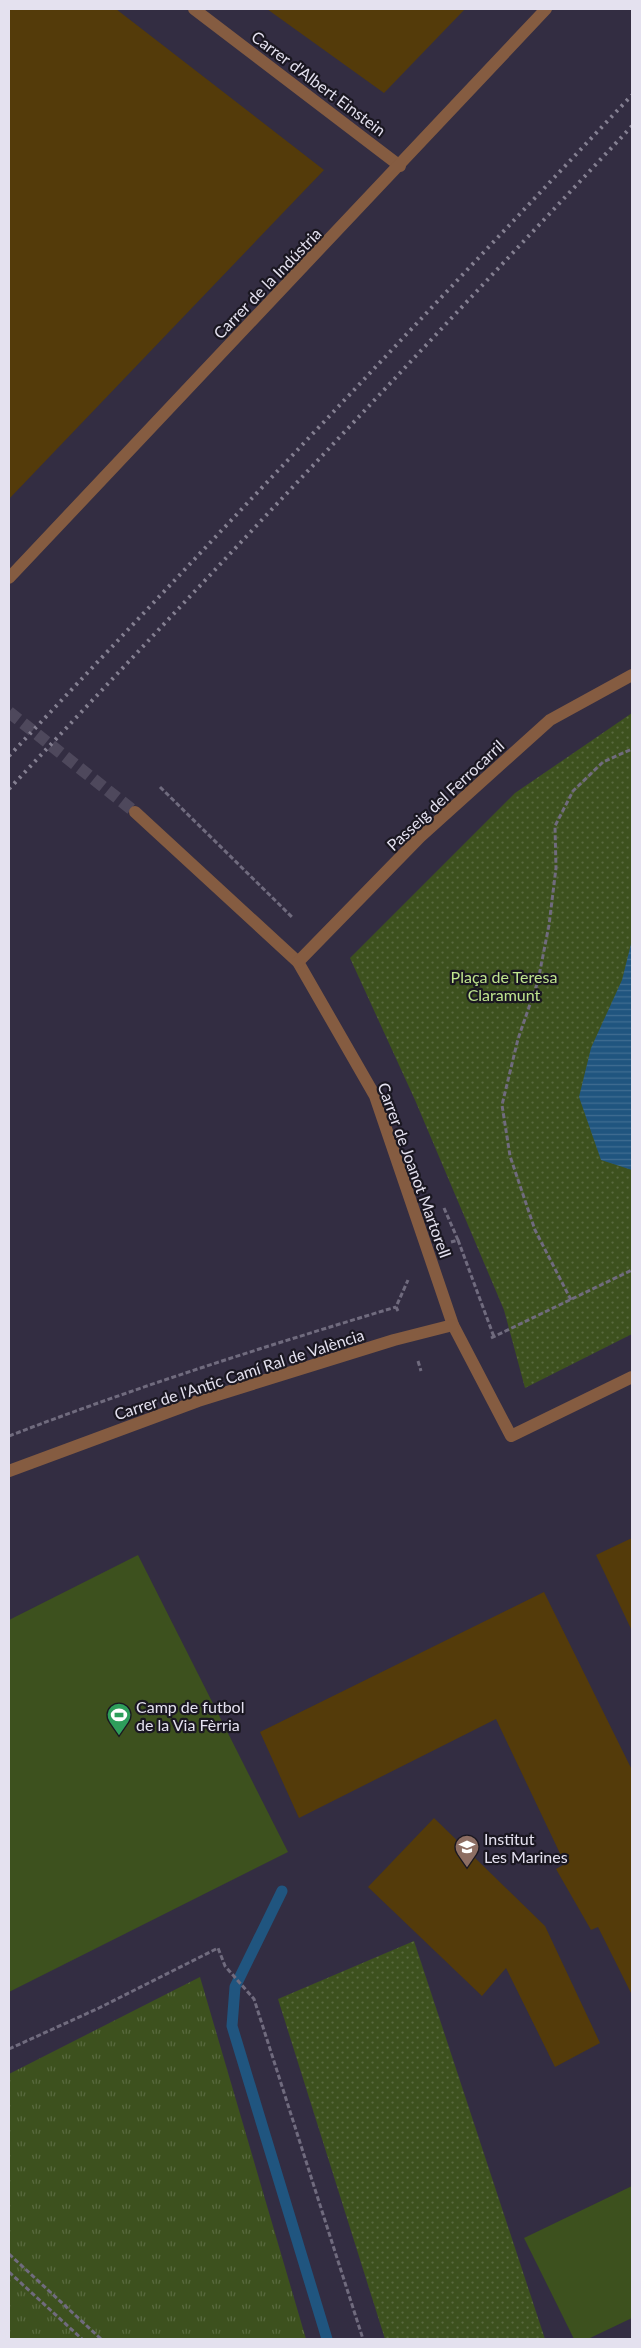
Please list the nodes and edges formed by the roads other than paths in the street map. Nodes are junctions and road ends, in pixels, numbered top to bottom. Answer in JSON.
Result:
{"nodes":[{"id":1,"x":194,"y":9,"type":"edge"},
{"id":2,"x":546,"y":9,"type":"edge"},
{"id":3,"x":400,"y":166,"type":"junction"},
{"id":4,"x":9,"y":578,"type":"edge"},
{"id":5,"x":632,"y":675,"type":"edge"},
{"id":6,"x":135,"y":812,"type":"tunnel mouth"},
{"id":7,"x":298,"y":962,"type":"junction"},
{"id":8,"x":453,"y":1325,"type":"junction"},
{"id":9,"x":632,"y":1377,"type":"edge"},
{"id":10,"x":9,"y":1471,"type":"edge"}],
"edges":[{"from":1,"to":3,"type":"street","name":"Carrer d'Albert Einstein"},
{"from":2,"to":3,"type":"street","name":"Carrer de la Indústria"},
{"from":3,"to":4,"type":"street","name":"Carrer de la Indústria"},
{"from":5,"to":7,"type":"street","name":"Passeig del Ferrocarril"},
{"from":6,"to":7,"type":"street","name":"Carrer de Joanot Martorell"},
{"from":7,"to":8,"type":"street","name":"Carrer de Joanot Martorell"},
{"from":8,"to":9,"type":"street","name":"Carrer de Joanot Martorell"},
{"from":8,"to":10,"type":"street","name":"Carrer de l'Antic Camí Ral de València"}]}
